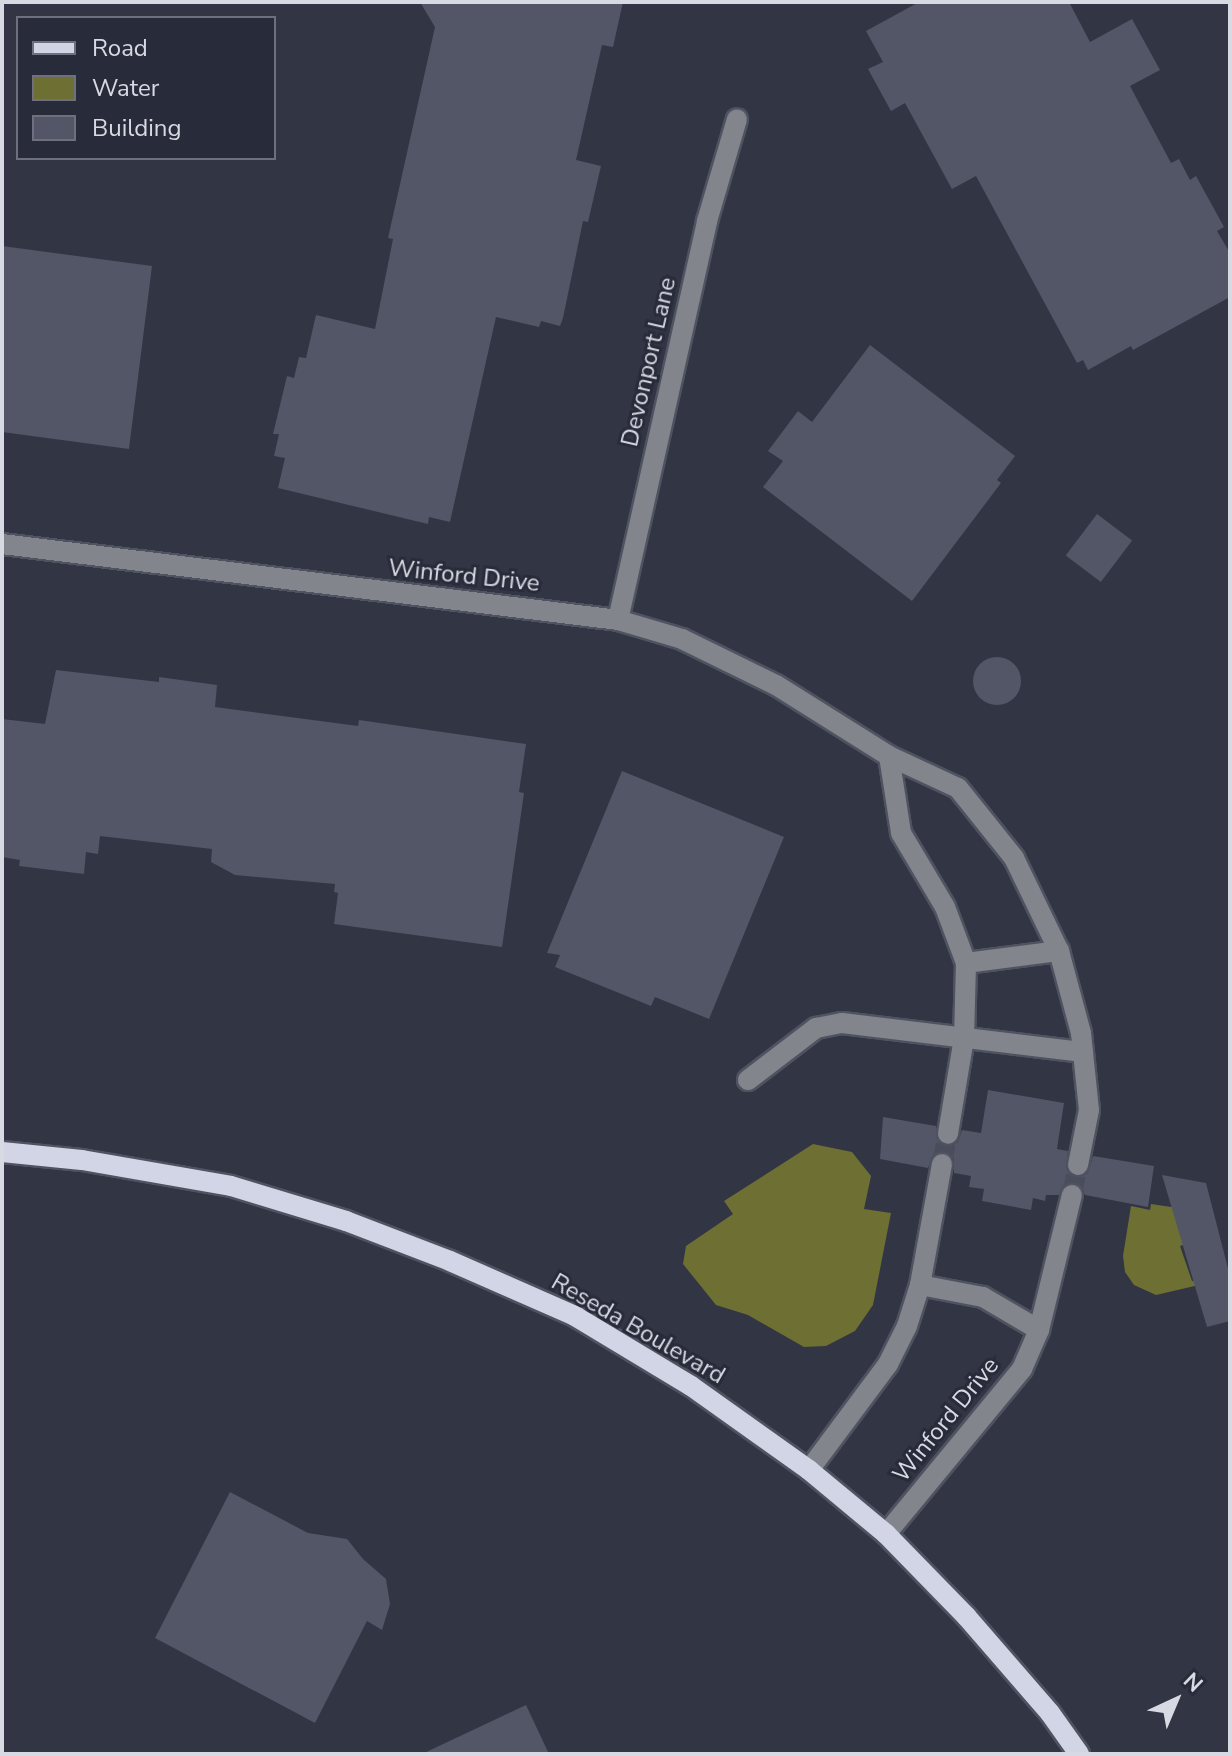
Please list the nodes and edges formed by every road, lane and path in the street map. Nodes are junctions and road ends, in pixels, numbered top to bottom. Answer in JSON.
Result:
{"nodes":[{"id":1,"x":737,"y":119,"type":"dead end"},
{"id":2,"x":2,"y":544,"type":"edge"},
{"id":3,"x":618,"y":620,"type":"junction"},
{"id":4,"x":889,"y":756,"type":"junction"},
{"id":5,"x":1059,"y":951,"type":"junction"},
{"id":6,"x":966,"y":963,"type":"junction"},
{"id":7,"x":964,"y":1038,"type":"junction"},
{"id":8,"x":1083,"y":1052,"type":"junction"},
{"id":9,"x":748,"y":1080,"type":"dead end"},
{"id":10,"x":948,"y":1134,"type":"tunnel mouth"},
{"id":11,"x":2,"y":1152,"type":"edge"},
{"id":12,"x":942,"y":1164,"type":"tunnel mouth"},
{"id":13,"x":1078,"y":1165,"type":"tunnel mouth"},
{"id":14,"x":1072,"y":1195,"type":"tunnel mouth"},
{"id":15,"x":920,"y":1285,"type":"junction"},
{"id":16,"x":1039,"y":1330,"type":"junction"},
{"id":17,"x":809,"y":1470,"type":"junction"},
{"id":18,"x":886,"y":1534,"type":"junction"},
{"id":19,"x":1079,"y":1754,"type":"edge"}],
"edges":[{"from":1,"to":3,"type":"street","name":"Devonport Lane"},
{"from":2,"to":3,"type":"street","name":"Winford Drive"},
{"from":3,"to":4,"type":"street","name":"Winford Drive"},
{"from":4,"to":5,"type":"street","name":"Winford Drive"},
{"from":4,"to":6,"type":"street"},
{"from":5,"to":6,"type":"street"},
{"from":5,"to":8,"type":"street","name":"Winford Drive"},
{"from":6,"to":7,"type":"street"},
{"from":7,"to":8,"type":"street"},
{"from":7,"to":9,"type":"street"},
{"from":7,"to":10,"type":"street"},
{"from":8,"to":13,"type":"street","name":"Winford Drive"},
{"from":11,"to":17,"type":"main road","name":"Reseda Boulevard"},
{"from":12,"to":15,"type":"street"},
{"from":14,"to":16,"type":"street","name":"Winford Drive"},
{"from":15,"to":16,"type":"street"},
{"from":15,"to":17,"type":"street"},
{"from":16,"to":18,"type":"street","name":"Winford Drive"},
{"from":17,"to":18,"type":"main road","name":"Reseda Boulevard"},
{"from":18,"to":19,"type":"main road","name":"Reseda Boulevard"}]}
